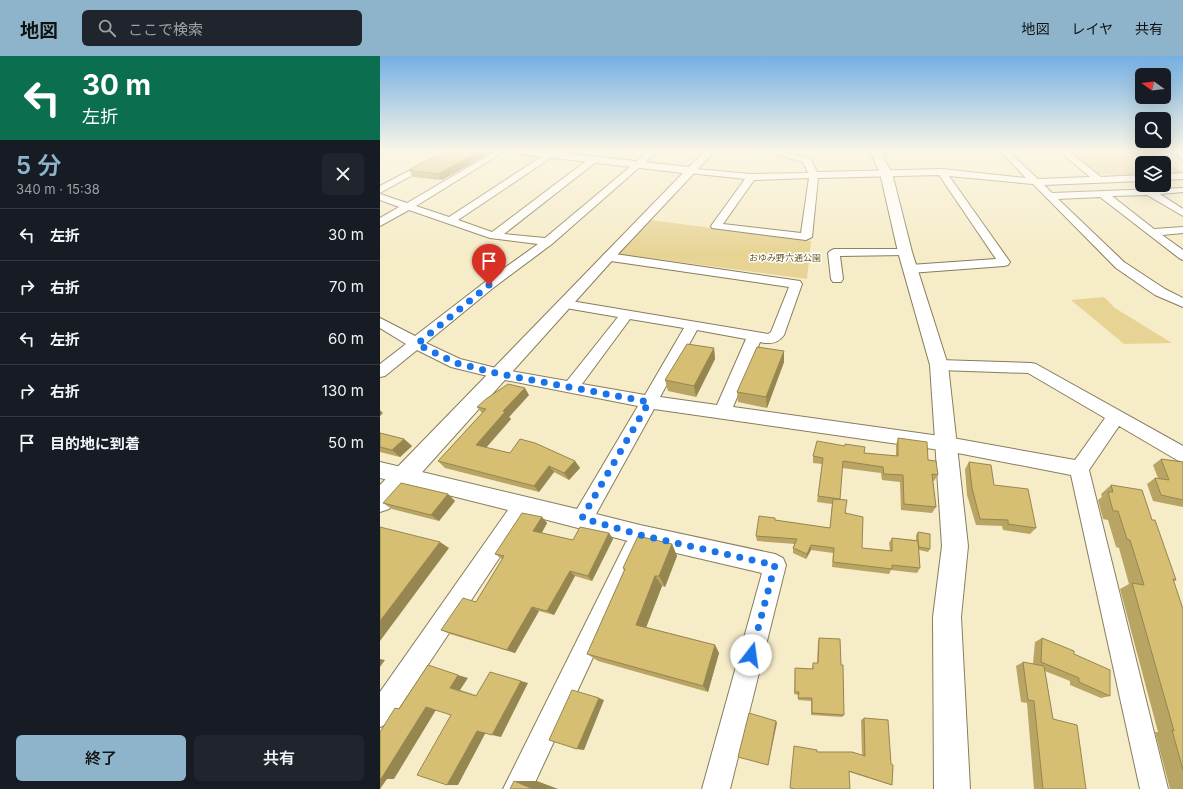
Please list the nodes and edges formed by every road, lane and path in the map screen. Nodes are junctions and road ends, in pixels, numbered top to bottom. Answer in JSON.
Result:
{"nodes":[{"id":1,"x":389,"y":185,"type":"edge"},
{"id":2,"x":443,"y":185,"type":"edge"},
{"id":3,"x":503,"y":185,"type":"edge"},
{"id":4,"x":560,"y":185,"type":"edge"},
{"id":5,"x":615,"y":185,"type":"edge"},
{"id":6,"x":675,"y":185,"type":"edge"},
{"id":7,"x":745,"y":185,"type":"edge"},
{"id":8,"x":813,"y":185,"type":"edge"},
{"id":9,"x":889,"y":185,"type":"edge"},
{"id":10,"x":951,"y":185,"type":"edge"},
{"id":11,"x":1039,"y":185,"type":"edge"},
{"id":12,"x":380,"y":190,"type":"edge"},
{"id":13,"x":1182,"y":190,"type":"edge"},
{"id":14,"x":1171,"y":191,"type":"edge"},
{"id":15,"x":1149,"y":192,"type":"joint"},
{"id":16,"x":1102,"y":194,"type":"junction"},
{"id":17,"x":1051,"y":196,"type":"junction"},
{"id":18,"x":380,"y":197,"type":"edge"},
{"id":19,"x":408,"y":206,"type":"junction"},
{"id":20,"x":1183,"y":213,"type":"edge"},
{"id":21,"x":451,"y":220,"type":"junction"},
{"id":22,"x":380,"y":223,"type":"edge"},
{"id":23,"x":1183,"y":230,"type":"edge"},
{"id":24,"x":1152,"y":232,"type":"junction"},
{"id":25,"x":494,"y":236,"type":"junction"},
{"id":26,"x":548,"y":242,"type":"junction"},
{"id":27,"x":1183,"y":256,"type":"edge"},
{"id":28,"x":608,"y":257,"type":"junction"},
{"id":29,"x":908,"y":260,"type":"junction"},
{"id":30,"x":837,"y":279,"type":"dead end"},
{"id":31,"x":1183,"y":302,"type":"edge"},
{"id":32,"x":565,"y":304,"type":"junction"},
{"id":33,"x":627,"y":314,"type":"junction"},
{"id":34,"x":380,"y":322,"type":"edge"},
{"id":35,"x":693,"y":326,"type":"junction"},
{"id":36,"x":755,"y":336,"type":"junction"},
{"id":37,"x":417,"y":344,"type":"junction"},
{"id":38,"x":939,"y":365,"type":"junction"},
{"id":39,"x":380,"y":372,"type":"edge"},
{"id":40,"x":500,"y":374,"type":"junction"},
{"id":41,"x":571,"y":387,"type":"junction"},
{"id":42,"x":649,"y":402,"type":"junction"},
{"id":43,"x":722,"y":413,"type":"junction"},
{"id":44,"x":1116,"y":416,"type":"junction"},
{"id":45,"x":948,"y":444,"type":"junction"},
{"id":46,"x":1183,"y":455,"type":"edge"},
{"id":47,"x":1079,"y":469,"type":"junction"},
{"id":48,"x":380,"y":470,"type":"edge"},
{"id":49,"x":402,"y":476,"type":"junction"},
{"id":50,"x":380,"y":501,"type":"edge"},
{"id":51,"x":523,"y":505,"type":"junction"},
{"id":52,"x":582,"y":518,"type":"junction"},
{"id":53,"x":640,"y":535,"type":"junction"},
{"id":54,"x":380,"y":714,"type":"edge"},
{"id":55,"x":517,"y":789,"type":"edge"},
{"id":56,"x":716,"y":789,"type":"edge"},
{"id":57,"x":952,"y":789,"type":"edge"},
{"id":58,"x":1154,"y":789,"type":"edge"}],
"edges":[{"from":1,"to":12,"type":"street"},
{"from":2,"to":19,"type":"street"},
{"from":3,"to":21,"type":"street"},
{"from":4,"to":25,"type":"street"},
{"from":5,"to":26,"type":"street"},
{"from":6,"to":28,"type":"street"},
{"from":7,"to":8,"type":"street"},
{"from":9,"to":29,"type":"street"},
{"from":10,"to":29,"type":"street"},
{"from":11,"to":17,"type":"street"},
{"from":13,"to":14,"type":"street"},
{"from":15,"to":16,"type":"street"},
{"from":15,"to":20,"type":"street"},
{"from":16,"to":17,"type":"street"},
{"from":16,"to":24,"type":"street"},
{"from":17,"to":31,"type":"street"},
{"from":18,"to":19,"type":"street"},
{"from":19,"to":21,"type":"street"},
{"from":19,"to":22,"type":"street"},
{"from":21,"to":25,"type":"street"},
{"from":23,"to":24,"type":"street"},
{"from":24,"to":27,"type":"street"},
{"from":25,"to":26,"type":"street"},
{"from":26,"to":37,"type":"street"},
{"from":28,"to":32,"type":"street"},
{"from":28,"to":36,"type":"street"},
{"from":29,"to":30,"type":"street"},
{"from":29,"to":38,"type":"street"},
{"from":32,"to":33,"type":"street"},
{"from":32,"to":40,"type":"street"},
{"from":33,"to":35,"type":"street"},
{"from":33,"to":41,"type":"street"},
{"from":34,"to":37,"type":"street"},
{"from":35,"to":36,"type":"street"},
{"from":35,"to":42,"type":"street"},
{"from":36,"to":43,"type":"street"},
{"from":37,"to":39,"type":"street"},
{"from":37,"to":40,"type":"street"},
{"from":38,"to":44,"type":"street"},
{"from":38,"to":45,"type":"street"},
{"from":40,"to":41,"type":"street"},
{"from":40,"to":49,"type":"street"},
{"from":41,"to":42,"type":"street"},
{"from":42,"to":43,"type":"street"},
{"from":42,"to":52,"type":"street"},
{"from":43,"to":45,"type":"street"},
{"from":44,"to":46,"type":"street"},
{"from":44,"to":47,"type":"street"},
{"from":45,"to":47,"type":"street"},
{"from":45,"to":57,"type":"street"},
{"from":47,"to":58,"type":"street"},
{"from":48,"to":49,"type":"street"},
{"from":49,"to":50,"type":"street"},
{"from":49,"to":51,"type":"street"},
{"from":51,"to":52,"type":"street"},
{"from":51,"to":54,"type":"street"},
{"from":52,"to":53,"type":"street"},
{"from":53,"to":55,"type":"street"},
{"from":53,"to":56,"type":"street"}]}
